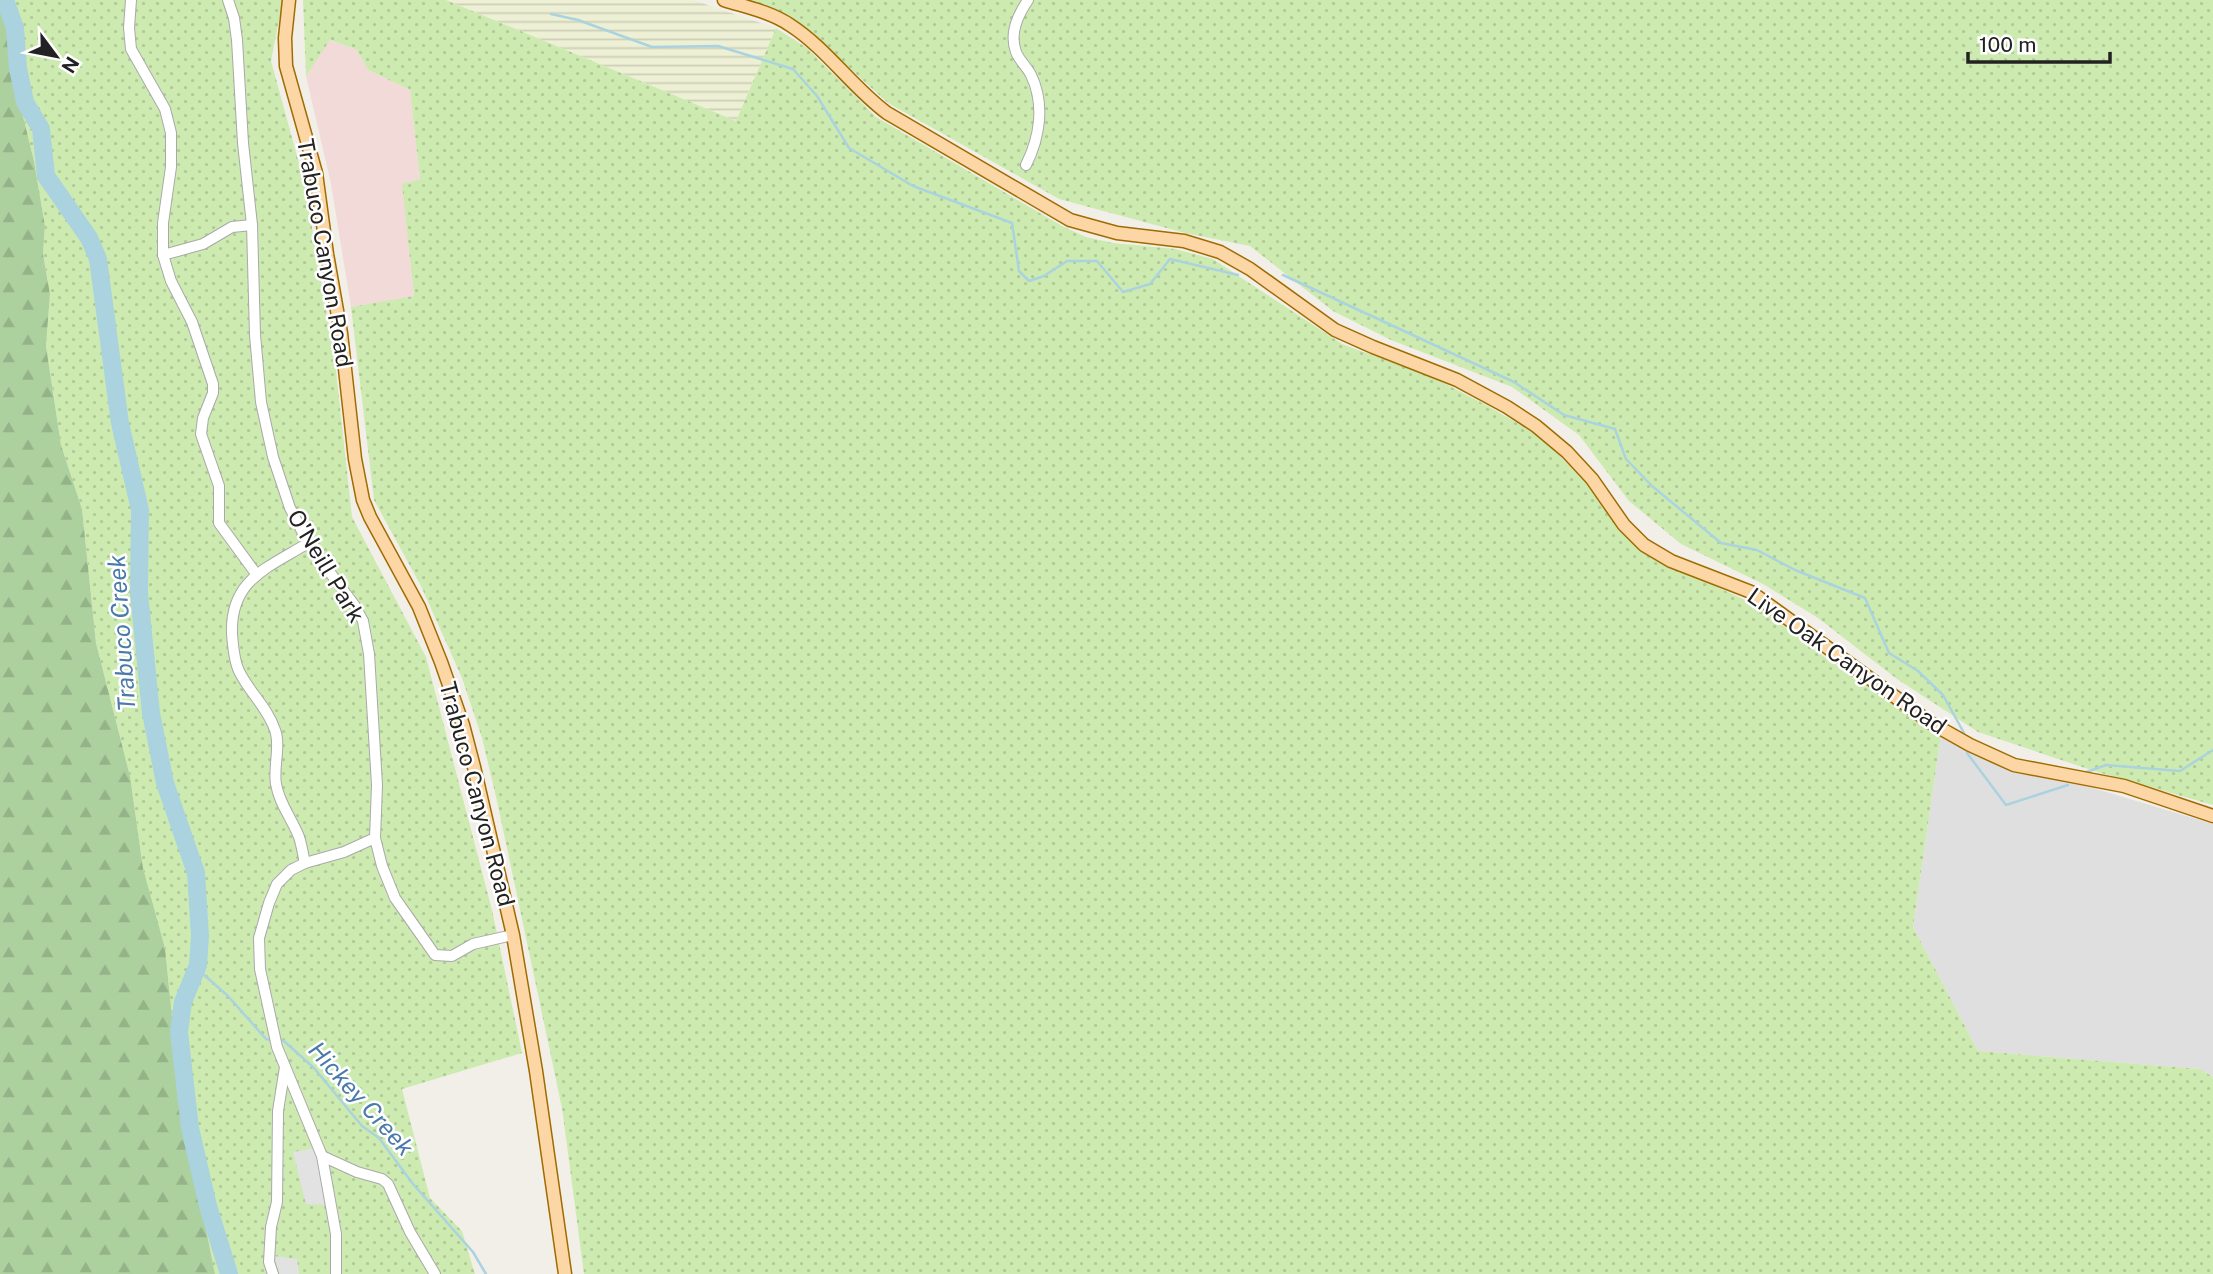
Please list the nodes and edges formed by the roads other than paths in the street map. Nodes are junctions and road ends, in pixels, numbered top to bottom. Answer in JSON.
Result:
{"nodes":[{"id":1,"x":131,"y":0,"type":"edge"},
{"id":2,"x":228,"y":0,"type":"edge"},
{"id":3,"x":289,"y":0,"type":"edge"},
{"id":4,"x":724,"y":0,"type":"edge"},
{"id":5,"x":1028,"y":0,"type":"edge"},
{"id":6,"x":1026,"y":165,"type":"dead end"},
{"id":7,"x":252,"y":225,"type":"junction"},
{"id":8,"x":163,"y":255,"type":"junction"},
{"id":9,"x":308,"y":543,"type":"junction"},
{"id":10,"x":257,"y":575,"type":"junction"},
{"id":11,"x":2213,"y":816,"type":"edge"},
{"id":12,"x":374,"y":838,"type":"junction"},
{"id":13,"x":305,"y":863,"type":"junction"},
{"id":14,"x":513,"y":935,"type":"junction"},
{"id":15,"x":285,"y":1066,"type":"junction"},
{"id":16,"x":322,"y":1156,"type":"junction"},
{"id":17,"x":273,"y":1274,"type":"edge"},
{"id":18,"x":336,"y":1274,"type":"edge"},
{"id":19,"x":435,"y":1274,"type":"edge"},
{"id":20,"x":565,"y":1274,"type":"edge"}],
"edges":[{"from":1,"to":8,"type":"street"},
{"from":2,"to":7,"type":"street","name":"O'Neill Park"},
{"from":3,"to":14,"type":"main road","name":"Trabuco Canyon Road"},
{"from":4,"to":11,"type":"main road","name":"Live Oak Canyon Road"},
{"from":5,"to":6,"type":"street"},
{"from":7,"to":8,"type":"street"},
{"from":7,"to":9,"type":"street","name":"O'Neill Park"},
{"from":8,"to":10,"type":"street"},
{"from":9,"to":10,"type":"street"},
{"from":9,"to":12,"type":"street","name":"O'Neill Park"},
{"from":10,"to":13,"type":"street"},
{"from":12,"to":13,"type":"street"},
{"from":12,"to":14,"type":"street","name":"O'Neill Park"},
{"from":13,"to":15,"type":"street"},
{"from":14,"to":20,"type":"main road","name":"Trabuco Canyon Road"},
{"from":15,"to":16,"type":"street"},
{"from":15,"to":17,"type":"street"},
{"from":16,"to":18,"type":"street"},
{"from":16,"to":19,"type":"street"}]}
